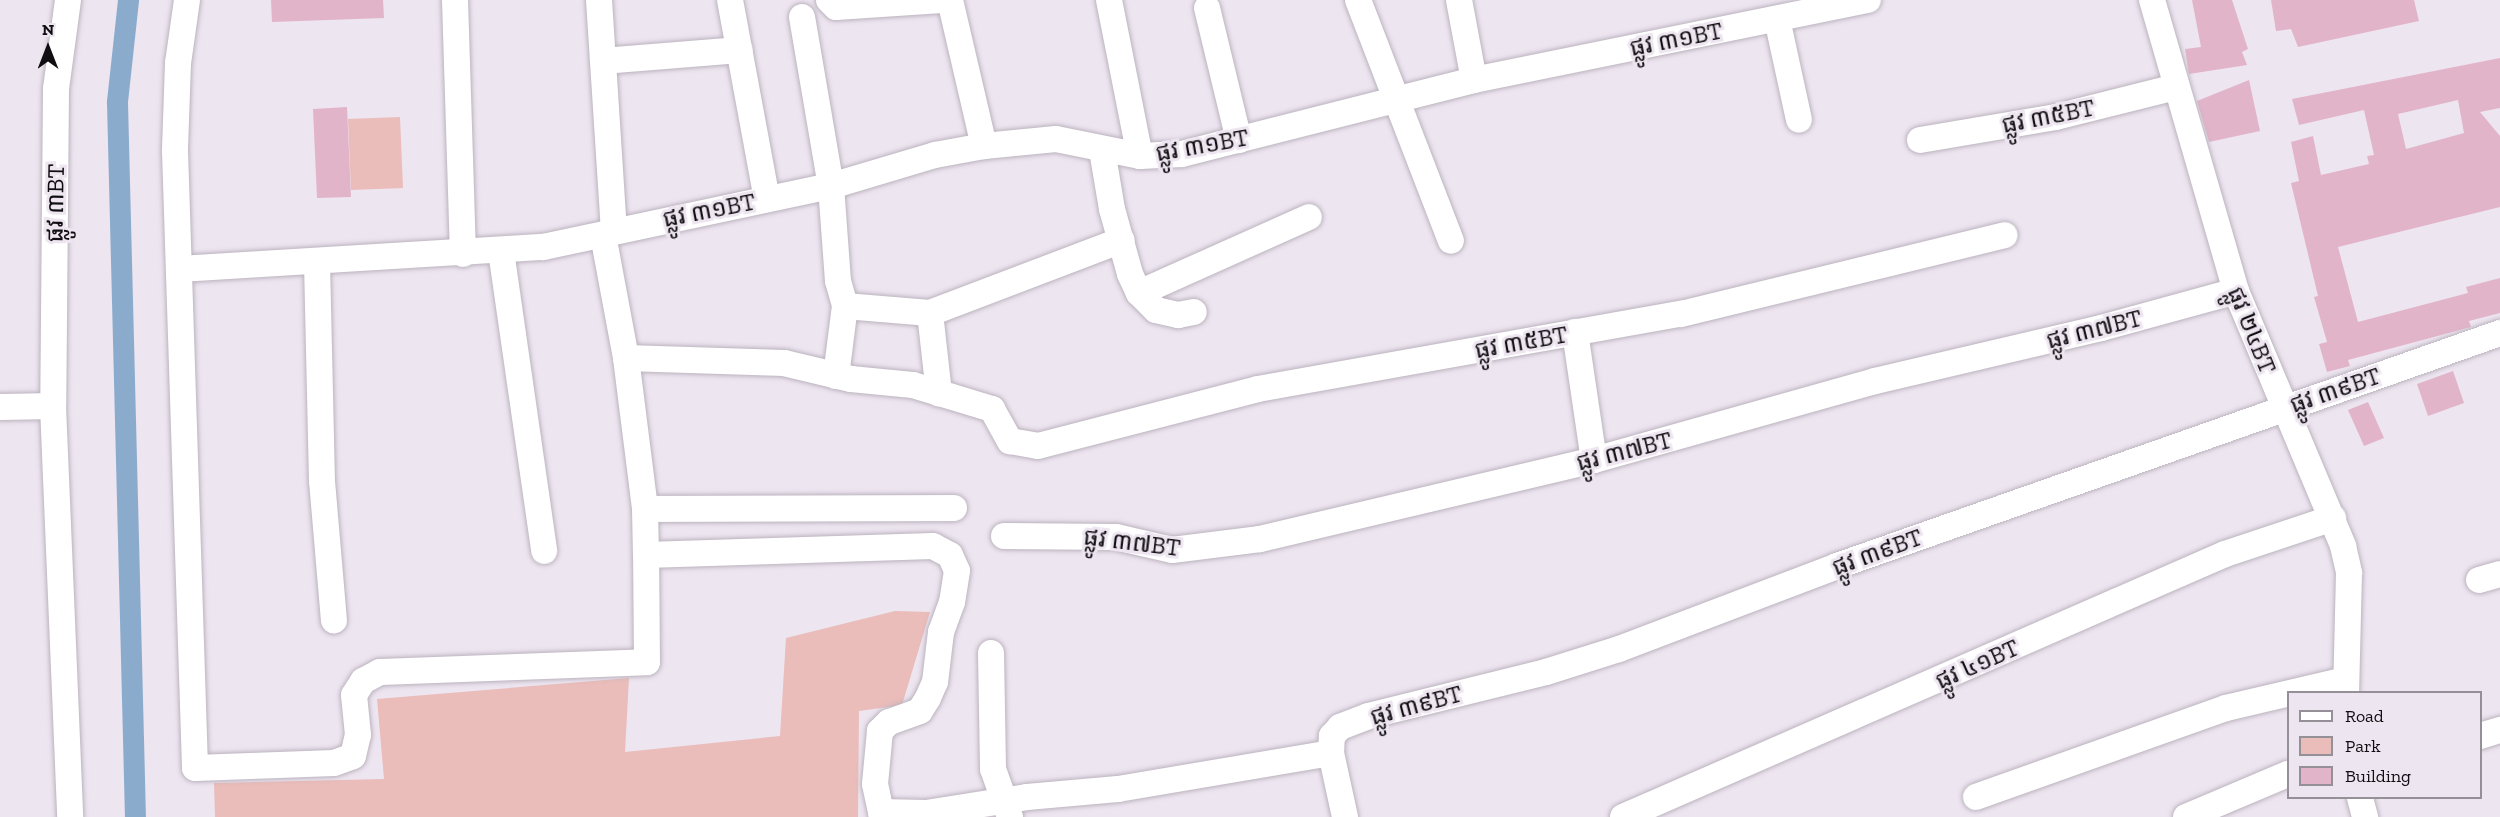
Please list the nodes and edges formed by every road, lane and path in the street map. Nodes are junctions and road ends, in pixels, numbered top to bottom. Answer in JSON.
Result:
{"nodes":[{"id":1,"x":68,"y":0,"type":"edge"},
{"id":2,"x":187,"y":0,"type":"edge"},
{"id":3,"x":455,"y":0,"type":"edge"},
{"id":4,"x":599,"y":0,"type":"edge"},
{"id":5,"x":730,"y":0,"type":"edge"},
{"id":6,"x":829,"y":0,"type":"edge"},
{"id":7,"x":942,"y":0,"type":"edge"},
{"id":8,"x":951,"y":0,"type":"edge"},
{"id":9,"x":1109,"y":0,"type":"edge"},
{"id":10,"x":1358,"y":0,"type":"edge"},
{"id":11,"x":1459,"y":0,"type":"edge"},
{"id":12,"x":1868,"y":0,"type":"edge"},
{"id":13,"x":2152,"y":0,"type":"edge"},
{"id":14,"x":1207,"y":8,"type":"dead end"},
{"id":15,"x":802,"y":17,"type":"dead end"},
{"id":16,"x":1777,"y":19,"type":"junction"},
{"id":17,"x":740,"y":50,"type":"junction"},
{"id":18,"x":603,"y":61,"type":"junction"},
{"id":19,"x":1474,"y":80,"type":"junction"},
{"id":20,"x":2175,"y":87,"type":"junction"},
{"id":21,"x":1397,"y":100,"type":"junction"},
{"id":22,"x":1799,"y":120,"type":"dead end"},
{"id":23,"x":1239,"y":140,"type":"junction"},
{"id":24,"x":1920,"y":140,"type":"dead end"},
{"id":25,"x":984,"y":146,"type":"junction"},
{"id":26,"x":1102,"y":150,"type":"junction"},
{"id":27,"x":1140,"y":156,"type":"junction"},
{"id":28,"x":831,"y":186,"type":"junction"},
{"id":29,"x":767,"y":199,"type":"junction"},
{"id":30,"x":1309,"y":217,"type":"dead end"},
{"id":31,"x":609,"y":233,"type":"junction"},
{"id":32,"x":2004,"y":234,"type":"dead end"},
{"id":33,"x":1122,"y":240,"type":"junction"},
{"id":34,"x":1451,"y":241,"type":"dead end"},
{"id":35,"x":501,"y":251,"type":"junction"},
{"id":36,"x":463,"y":254,"type":"junction"},
{"id":37,"x":317,"y":262,"type":"junction"},
{"id":38,"x":180,"y":269,"type":"junction"},
{"id":39,"x":2236,"y":291,"type":"junction"},
{"id":40,"x":1139,"y":293,"type":"junction"},
{"id":41,"x":844,"y":306,"type":"junction"},
{"id":42,"x":1194,"y":312,"type":"dead end"},
{"id":43,"x":930,"y":313,"type":"junction"},
{"id":44,"x":1575,"y":332,"type":"junction"},
{"id":45,"x":2500,"y":333,"type":"edge"},
{"id":46,"x":626,"y":358,"type":"junction"},
{"id":47,"x":836,"y":376,"type":"junction"},
{"id":48,"x":939,"y":393,"type":"junction"},
{"id":49,"x":53,"y":406,"type":"junction"},
{"id":50,"x":0,"y":407,"type":"edge"},
{"id":51,"x":2283,"y":408,"type":"junction"},
{"id":52,"x":1594,"y":460,"type":"junction"},
{"id":53,"x":954,"y":508,"type":"dead end"},
{"id":54,"x":645,"y":509,"type":"junction"},
{"id":55,"x":2333,"y":518,"type":"junction"},
{"id":56,"x":1004,"y":536,"type":"dead end"},
{"id":57,"x":544,"y":551,"type":"dead end"},
{"id":58,"x":646,"y":555,"type":"junction"},
{"id":59,"x":333,"y":620,"type":"dead end"},
{"id":60,"x":991,"y":653,"type":"dead end"},
{"id":61,"x":2346,"y":686,"type":"edge"},
{"id":62,"x":2320,"y":691,"type":"edge"},
{"id":63,"x":2287,"y":697,"type":"edge"},
{"id":64,"x":2500,"y":730,"type":"edge"},
{"id":65,"x":2482,"y":736,"type":"edge"},
{"id":66,"x":1330,"y":753,"type":"junction"},
{"id":67,"x":2287,"y":775,"type":"edge"},
{"id":68,"x":1976,"y":797,"type":"dead end"},
{"id":69,"x":2360,"y":799,"type":"edge"},
{"id":70,"x":1008,"y":808,"type":"edge"},
{"id":71,"x":881,"y":814,"type":"edge"},
{"id":72,"x":70,"y":817,"type":"edge"},
{"id":73,"x":1345,"y":817,"type":"edge"},
{"id":74,"x":1623,"y":817,"type":"edge"},
{"id":75,"x":2186,"y":817,"type":"edge"},
{"id":76,"x":2365,"y":817,"type":"edge"}],
"edges":[{"from":1,"to":49,"type":"street","name":"ផ្លូវ ៣BT"},
{"from":2,"to":38,"type":"street"},
{"from":3,"to":36,"type":"street"},
{"from":4,"to":18,"type":"street"},
{"from":5,"to":17,"type":"street"},
{"from":6,"to":7,"type":"street"},
{"from":8,"to":25,"type":"street"},
{"from":9,"to":27,"type":"street"},
{"from":10,"to":21,"type":"street"},
{"from":11,"to":19,"type":"street"},
{"from":12,"to":16,"type":"street","name":"ផ្លូវ ៣១BT"},
{"from":13,"to":20,"type":"street","name":"ផ្លូវ ២៤BT"},
{"from":14,"to":23,"type":"street"},
{"from":15,"to":28,"type":"street"},
{"from":16,"to":19,"type":"street","name":"ផ្លូវ ៣១BT"},
{"from":16,"to":22,"type":"street"},
{"from":17,"to":18,"type":"street"},
{"from":17,"to":29,"type":"street"},
{"from":18,"to":31,"type":"street"},
{"from":19,"to":21,"type":"street","name":"ផ្លូវ ៣១BT"},
{"from":20,"to":24,"type":"street","name":"ផ្លូវ ៣៥BT"},
{"from":20,"to":39,"type":"street","name":"ផ្លូវ ២៤BT"},
{"from":21,"to":23,"type":"street","name":"ផ្លូវ ៣១BT"},
{"from":21,"to":34,"type":"street"},
{"from":23,"to":27,"type":"street","name":"ផ្លូវ ៣១BT"},
{"from":25,"to":26,"type":"street","name":"ផ្លូវ ៣១BT"},
{"from":25,"to":28,"type":"street","name":"ផ្លូវ ៣១BT"},
{"from":26,"to":27,"type":"street","name":"ផ្លូវ ៣១BT"},
{"from":26,"to":33,"type":"street"},
{"from":28,"to":29,"type":"street","name":"ផ្លូវ ៣១BT"},
{"from":28,"to":41,"type":"street"},
{"from":29,"to":31,"type":"street","name":"ផ្លូវ ៣១BT"},
{"from":30,"to":40,"type":"street"},
{"from":31,"to":35,"type":"street","name":"ផ្លូវ ៣១BT"},
{"from":31,"to":46,"type":"street"},
{"from":32,"to":44,"type":"street","name":"ផ្លូវ ៣៥BT"},
{"from":33,"to":40,"type":"street"},
{"from":33,"to":43,"type":"street"},
{"from":35,"to":36,"type":"street","name":"ផ្លូវ ៣១BT"},
{"from":35,"to":57,"type":"street"},
{"from":36,"to":37,"type":"street","name":"ផ្លូវ ៣១BT"},
{"from":37,"to":38,"type":"street","name":"ផ្លូវ ៣១BT"},
{"from":37,"to":59,"type":"street"},
{"from":38,"to":58,"type":"street"},
{"from":39,"to":51,"type":"street","name":"ផ្លូវ ២៤BT"},
{"from":39,"to":52,"type":"street","name":"ផ្លូវ ៣៧BT"},
{"from":40,"to":42,"type":"street"},
{"from":41,"to":43,"type":"street"},
{"from":41,"to":47,"type":"street"},
{"from":43,"to":48,"type":"street"},
{"from":44,"to":48,"type":"street","name":"ផ្លូវ ៣៥BT"},
{"from":44,"to":52,"type":"street"},
{"from":45,"to":51,"type":"street","name":"ផ្លូវ ៣៩BT"},
{"from":46,"to":47,"type":"street"},
{"from":46,"to":54,"type":"street"},
{"from":47,"to":48,"type":"street"},
{"from":49,"to":50,"type":"street"},
{"from":49,"to":72,"type":"street","name":"ផ្លូវ ៣BT"},
{"from":51,"to":55,"type":"street","name":"ផ្លូវ ២៤BT"},
{"from":51,"to":66,"type":"street","name":"ផ្លូវ ៣៩BT"},
{"from":52,"to":56,"type":"street","name":"ផ្លូវ ៣៧BT"},
{"from":53,"to":54,"type":"street"},
{"from":54,"to":58,"type":"street"},
{"from":55,"to":61,"type":"street","name":"ផ្លូវ ២៤BT"},
{"from":55,"to":74,"type":"street","name":"ផ្លូវ ៤១BT"},
{"from":58,"to":71,"type":"street"},
{"from":60,"to":70,"type":"street"},
{"from":61,"to":62,"type":"street"},
{"from":63,"to":68,"type":"street"},
{"from":64,"to":65,"type":"street"},
{"from":66,"to":70,"type":"street"},
{"from":66,"to":73,"type":"street"},
{"from":67,"to":75,"type":"street"},
{"from":69,"to":76,"type":"street"},
{"from":70,"to":71,"type":"street"}]}
